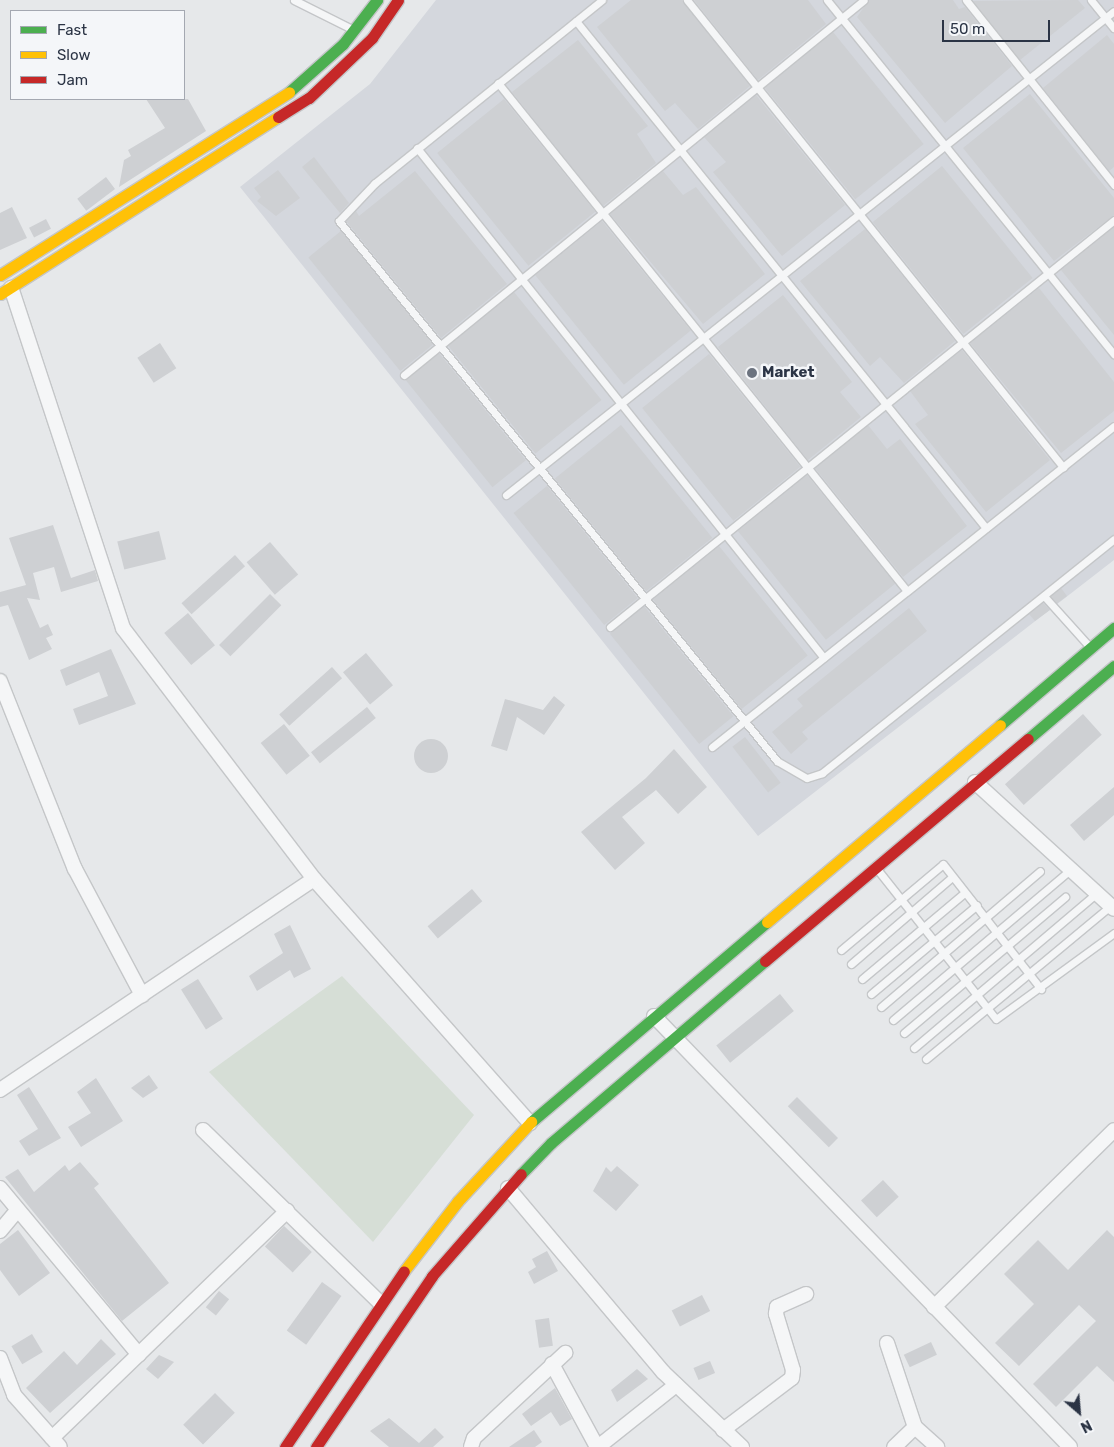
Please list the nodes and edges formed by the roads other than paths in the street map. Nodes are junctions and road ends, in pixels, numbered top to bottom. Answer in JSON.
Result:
{"nodes":[{"id":1,"x":294,"y":0,"type":"edge"},
{"id":2,"x":377,"y":0,"type":"edge"},
{"id":3,"x":398,"y":0,"type":"edge"},
{"id":4,"x":602,"y":0,"type":"edge"},
{"id":5,"x":688,"y":0,"type":"edge"},
{"id":6,"x":827,"y":0,"type":"edge"},
{"id":7,"x":864,"y":0,"type":"edge"},
{"id":8,"x":966,"y":0,"type":"edge"},
{"id":9,"x":1091,"y":0,"type":"edge"},
{"id":10,"x":1114,"y":11,"type":"edge"},
{"id":11,"x":842,"y":18,"type":"junction"},
{"id":12,"x":1106,"y":18,"type":"junction"},
{"id":13,"x":576,"y":21,"type":"junction"},
{"id":14,"x":1114,"y":28,"type":"edge"},
{"id":15,"x":354,"y":30,"type":"junction"},
{"id":16,"x":1029,"y":79,"type":"junction"},
{"id":17,"x":498,"y":83,"type":"junction"},
{"id":18,"x":757,"y":87,"type":"junction"},
{"id":19,"x":945,"y":146,"type":"junction"},
{"id":20,"x":417,"y":148,"type":"junction"},
{"id":21,"x":680,"y":150,"type":"junction"},
{"id":22,"x":1114,"y":185,"type":"edge"},
{"id":23,"x":603,"y":213,"type":"junction"},
{"id":24,"x":859,"y":214,"type":"junction"},
{"id":25,"x":1114,"y":220,"type":"edge"},
{"id":26,"x":1048,"y":273,"type":"junction"},
{"id":27,"x":0,"y":275,"type":"edge"},
{"id":28,"x":782,"y":275,"type":"junction"},
{"id":29,"x":522,"y":279,"type":"junction"},
{"id":30,"x":6,"y":291,"type":"edge"},
{"id":31,"x":703,"y":338,"type":"junction"},
{"id":32,"x":962,"y":342,"type":"junction"},
{"id":33,"x":440,"y":346,"type":"junction"},
{"id":34,"x":1114,"y":354,"type":"edge"},
{"id":35,"x":404,"y":375,"type":"dead end"},
{"id":36,"x":621,"y":403,"type":"junction"},
{"id":37,"x":886,"y":404,"type":"junction"},
{"id":38,"x":1114,"y":426,"type":"edge"},
{"id":39,"x":808,"y":467,"type":"junction"},
{"id":40,"x":1063,"y":467,"type":"junction"},
{"id":41,"x":538,"y":469,"type":"junction"},
{"id":42,"x":506,"y":495,"type":"dead end"},
{"id":43,"x":986,"y":528,"type":"junction"},
{"id":44,"x":725,"y":534,"type":"junction"},
{"id":45,"x":1114,"y":539,"type":"edge"},
{"id":46,"x":907,"y":591,"type":"junction"},
{"id":47,"x":1044,"y":596,"type":"junction"},
{"id":48,"x":644,"y":599,"type":"junction"},
{"id":49,"x":610,"y":627,"type":"dead end"},
{"id":50,"x":1114,"y":628,"type":"edge"},
{"id":51,"x":1090,"y":648,"type":"junction"},
{"id":52,"x":824,"y":658,"type":"junction"},
{"id":53,"x":1114,"y":666,"type":"edge"},
{"id":54,"x":0,"y":680,"type":"edge"},
{"id":55,"x":744,"y":722,"type":"junction"},
{"id":56,"x":712,"y":747,"type":"dead end"},
{"id":57,"x":975,"y":782,"type":"junction"},
{"id":58,"x":837,"y":862,"type":"junction"},
{"id":59,"x":874,"y":866,"type":"junction"},
{"id":60,"x":1071,"y":868,"type":"junction"},
{"id":61,"x":1040,"y":871,"type":"dead end"},
{"id":62,"x":951,"y":878,"type":"junction"},
{"id":63,"x":314,"y":879,"type":"junction"},
{"id":64,"x":855,"y":882,"type":"junction"},
{"id":65,"x":1097,"y":893,"type":"junction"},
{"id":66,"x":963,"y":894,"type":"junction"},
{"id":67,"x":1066,"y":897,"type":"dead end"},
{"id":68,"x":901,"y":899,"type":"junction"},
{"id":69,"x":977,"y":905,"type":"junction"},
{"id":70,"x":1112,"y":907,"type":"edge"},
{"id":71,"x":912,"y":913,"type":"junction"},
{"id":72,"x":986,"y":918,"type":"junction"},
{"id":73,"x":924,"y":927,"type":"junction"},
{"id":74,"x":996,"y":932,"type":"junction"},
{"id":75,"x":1114,"y":933,"type":"edge"},
{"id":76,"x":935,"y":940,"type":"junction"},
{"id":77,"x":1006,"y":946,"type":"junction"},
{"id":78,"x":841,"y":950,"type":"dead end"},
{"id":79,"x":946,"y":953,"type":"junction"},
{"id":80,"x":1018,"y":961,"type":"junction"},
{"id":81,"x":851,"y":964,"type":"dead end"},
{"id":82,"x":956,"y":966,"type":"junction"},
{"id":83,"x":1027,"y":973,"type":"junction"},
{"id":84,"x":862,"y":979,"type":"dead end"},
{"id":85,"x":967,"y":980,"type":"junction"},
{"id":86,"x":1041,"y":989,"type":"junction"},
{"id":87,"x":871,"y":994,"type":"dead end"},
{"id":88,"x":142,"y":995,"type":"junction"},
{"id":89,"x":978,"y":995,"type":"junction"},
{"id":90,"x":881,"y":1007,"type":"dead end"},
{"id":91,"x":988,"y":1008,"type":"junction"},
{"id":92,"x":654,"y":1016,"type":"junction"},
{"id":93,"x":893,"y":1020,"type":"dead end"},
{"id":94,"x":904,"y":1032,"type":"dead end"},
{"id":95,"x":674,"y":1036,"type":"junction"},
{"id":96,"x":914,"y":1048,"type":"dead end"},
{"id":97,"x":926,"y":1058,"type":"dead end"},
{"id":98,"x":0,"y":1090,"type":"edge"},
{"id":99,"x":530,"y":1123,"type":"junction"},
{"id":100,"x":203,"y":1130,"type":"dead end"},
{"id":101,"x":1114,"y":1130,"type":"edge"},
{"id":102,"x":0,"y":1188,"type":"edge"},
{"id":103,"x":508,"y":1188,"type":"junction"},
{"id":104,"x":287,"y":1211,"type":"junction"},
{"id":105,"x":16,"y":1212,"type":"junction"},
{"id":106,"x":0,"y":1231,"type":"edge"},
{"id":107,"x":806,"y":1294,"type":"dead end"},
{"id":108,"x":380,"y":1303,"type":"junction"},
{"id":109,"x":934,"y":1307,"type":"junction"},
{"id":110,"x":887,"y":1343,"type":"dead end"},
{"id":111,"x":565,"y":1353,"type":"dead end"},
{"id":112,"x":139,"y":1354,"type":"junction"},
{"id":113,"x":0,"y":1358,"type":"edge"},
{"id":114,"x":552,"y":1364,"type":"junction"},
{"id":115,"x":676,"y":1385,"type":"junction"},
{"id":116,"x":915,"y":1428,"type":"junction"},
{"id":117,"x":723,"y":1430,"type":"junction"},
{"id":118,"x":56,"y":1443,"type":"edge"},
{"id":119,"x":286,"y":1447,"type":"edge"},
{"id":120,"x":316,"y":1447,"type":"edge"},
{"id":121,"x":471,"y":1447,"type":"edge"},
{"id":122,"x":598,"y":1447,"type":"edge"},
{"id":123,"x":742,"y":1447,"type":"edge"},
{"id":124,"x":894,"y":1447,"type":"edge"},
{"id":125,"x":937,"y":1447,"type":"edge"},
{"id":126,"x":1070,"y":1447,"type":"edge"}],
"edges":[{"from":1,"to":15,"type":"lane"},
{"from":2,"to":15,"type":"main road"},
{"from":3,"to":30,"type":"main road"},
{"from":4,"to":13,"type":"lane"},
{"from":5,"to":18,"type":"lane"},
{"from":6,"to":11,"type":"lane"},
{"from":7,"to":11,"type":"lane"},
{"from":8,"to":16,"type":"lane"},
{"from":9,"to":12,"type":"lane"},
{"from":10,"to":12,"type":"lane"},
{"from":11,"to":18,"type":"lane"},
{"from":11,"to":19,"type":"lane"},
{"from":12,"to":14,"type":"lane"},
{"from":12,"to":16,"type":"lane"},
{"from":13,"to":17,"type":"lane"},
{"from":13,"to":21,"type":"lane"},
{"from":15,"to":27,"type":"main road"},
{"from":16,"to":19,"type":"lane"},
{"from":16,"to":22,"type":"lane"},
{"from":17,"to":20,"type":"lane"},
{"from":17,"to":23,"type":"lane"},
{"from":18,"to":21,"type":"lane"},
{"from":18,"to":24,"type":"lane"},
{"from":19,"to":24,"type":"lane"},
{"from":19,"to":26,"type":"lane"},
{"from":20,"to":29,"type":"lane"},
{"from":20,"to":33,"type":"lane"},
{"from":21,"to":23,"type":"lane"},
{"from":21,"to":28,"type":"lane"},
{"from":23,"to":29,"type":"lane"},
{"from":23,"to":31,"type":"lane"},
{"from":24,"to":28,"type":"lane"},
{"from":24,"to":32,"type":"lane"},
{"from":25,"to":26,"type":"lane"},
{"from":26,"to":32,"type":"lane"},
{"from":26,"to":34,"type":"lane"},
{"from":28,"to":31,"type":"lane"},
{"from":28,"to":37,"type":"lane"},
{"from":29,"to":33,"type":"lane"},
{"from":29,"to":36,"type":"lane"},
{"from":30,"to":63,"type":"street"},
{"from":31,"to":36,"type":"lane"},
{"from":31,"to":39,"type":"lane"},
{"from":32,"to":37,"type":"lane"},
{"from":32,"to":40,"type":"lane"},
{"from":33,"to":35,"type":"lane"},
{"from":33,"to":41,"type":"lane"},
{"from":36,"to":41,"type":"lane"},
{"from":36,"to":44,"type":"lane"},
{"from":37,"to":39,"type":"lane"},
{"from":37,"to":43,"type":"lane"},
{"from":38,"to":40,"type":"lane"},
{"from":39,"to":44,"type":"lane"},
{"from":39,"to":46,"type":"lane"},
{"from":40,"to":43,"type":"lane"},
{"from":41,"to":42,"type":"lane"},
{"from":41,"to":48,"type":"lane"},
{"from":43,"to":46,"type":"lane"},
{"from":44,"to":48,"type":"lane"},
{"from":44,"to":52,"type":"lane"},
{"from":45,"to":47,"type":"lane"},
{"from":46,"to":52,"type":"lane"},
{"from":47,"to":51,"type":"lane"},
{"from":47,"to":55,"type":"lane"},
{"from":48,"to":49,"type":"lane"},
{"from":48,"to":55,"type":"lane"},
{"from":50,"to":51,"type":"main road"},
{"from":51,"to":58,"type":"main road"},
{"from":52,"to":55,"type":"lane"},
{"from":53,"to":57,"type":"main road"},
{"from":54,"to":88,"type":"street"},
{"from":55,"to":56,"type":"lane"},
{"from":57,"to":59,"type":"main road"},
{"from":57,"to":60,"type":"street"},
{"from":58,"to":64,"type":"main road"},
{"from":58,"to":92,"type":"main road"},
{"from":59,"to":64,"type":"main road"},
{"from":59,"to":68,"type":"lane"},
{"from":60,"to":65,"type":"street"},
{"from":60,"to":74,"type":"lane"},
{"from":61,"to":72,"type":"lane"},
{"from":62,"to":66,"type":"lane"},
{"from":62,"to":68,"type":"lane"},
{"from":62,"to":71,"type":"lane"},
{"from":63,"to":88,"type":"street"},
{"from":63,"to":99,"type":"street"},
{"from":64,"to":95,"type":"main road"},
{"from":65,"to":70,"type":"street"},
{"from":65,"to":80,"type":"lane"},
{"from":66,"to":69,"type":"lane"},
{"from":66,"to":73,"type":"lane"},
{"from":67,"to":77,"type":"lane"},
{"from":68,"to":71,"type":"lane"},
{"from":68,"to":78,"type":"lane"},
{"from":69,"to":72,"type":"lane"},
{"from":69,"to":76,"type":"lane"},
{"from":70,"to":83,"type":"lane"},
{"from":71,"to":73,"type":"lane"},
{"from":71,"to":81,"type":"lane"},
{"from":72,"to":74,"type":"lane"},
{"from":72,"to":79,"type":"lane"},
{"from":73,"to":76,"type":"lane"},
{"from":73,"to":84,"type":"lane"},
{"from":74,"to":77,"type":"lane"},
{"from":74,"to":82,"type":"lane"},
{"from":75,"to":86,"type":"lane"},
{"from":76,"to":79,"type":"lane"},
{"from":76,"to":87,"type":"lane"},
{"from":77,"to":80,"type":"lane"},
{"from":77,"to":85,"type":"lane"},
{"from":79,"to":82,"type":"lane"},
{"from":79,"to":90,"type":"lane"},
{"from":80,"to":83,"type":"lane"},
{"from":80,"to":89,"type":"lane"},
{"from":82,"to":85,"type":"lane"},
{"from":82,"to":93,"type":"lane"},
{"from":83,"to":86,"type":"lane"},
{"from":83,"to":91,"type":"lane"},
{"from":85,"to":89,"type":"lane"},
{"from":85,"to":94,"type":"lane"},
{"from":86,"to":91,"type":"lane"},
{"from":88,"to":98,"type":"street"},
{"from":89,"to":91,"type":"lane"},
{"from":89,"to":96,"type":"lane"},
{"from":91,"to":97,"type":"lane"},
{"from":92,"to":95,"type":"street"},
{"from":92,"to":99,"type":"main road"},
{"from":95,"to":103,"type":"main road"},
{"from":95,"to":109,"type":"street"},
{"from":99,"to":108,"type":"main road"},
{"from":100,"to":104,"type":"street"},
{"from":101,"to":109,"type":"street"},
{"from":102,"to":105,"type":"street"},
{"from":103,"to":115,"type":"street"},
{"from":103,"to":120,"type":"main road"},
{"from":104,"to":108,"type":"street"},
{"from":104,"to":112,"type":"street"},
{"from":105,"to":106,"type":"street"},
{"from":105,"to":112,"type":"street"},
{"from":107,"to":117,"type":"street"},
{"from":108,"to":119,"type":"main road"},
{"from":109,"to":126,"type":"street"},
{"from":110,"to":116,"type":"street"},
{"from":111,"to":114,"type":"street"},
{"from":112,"to":118,"type":"street"},
{"from":113,"to":118,"type":"street"},
{"from":114,"to":121,"type":"street"},
{"from":114,"to":122,"type":"street"},
{"from":115,"to":117,"type":"street"},
{"from":115,"to":122,"type":"street"},
{"from":116,"to":124,"type":"street"},
{"from":116,"to":125,"type":"street"},
{"from":117,"to":123,"type":"street"}]}
